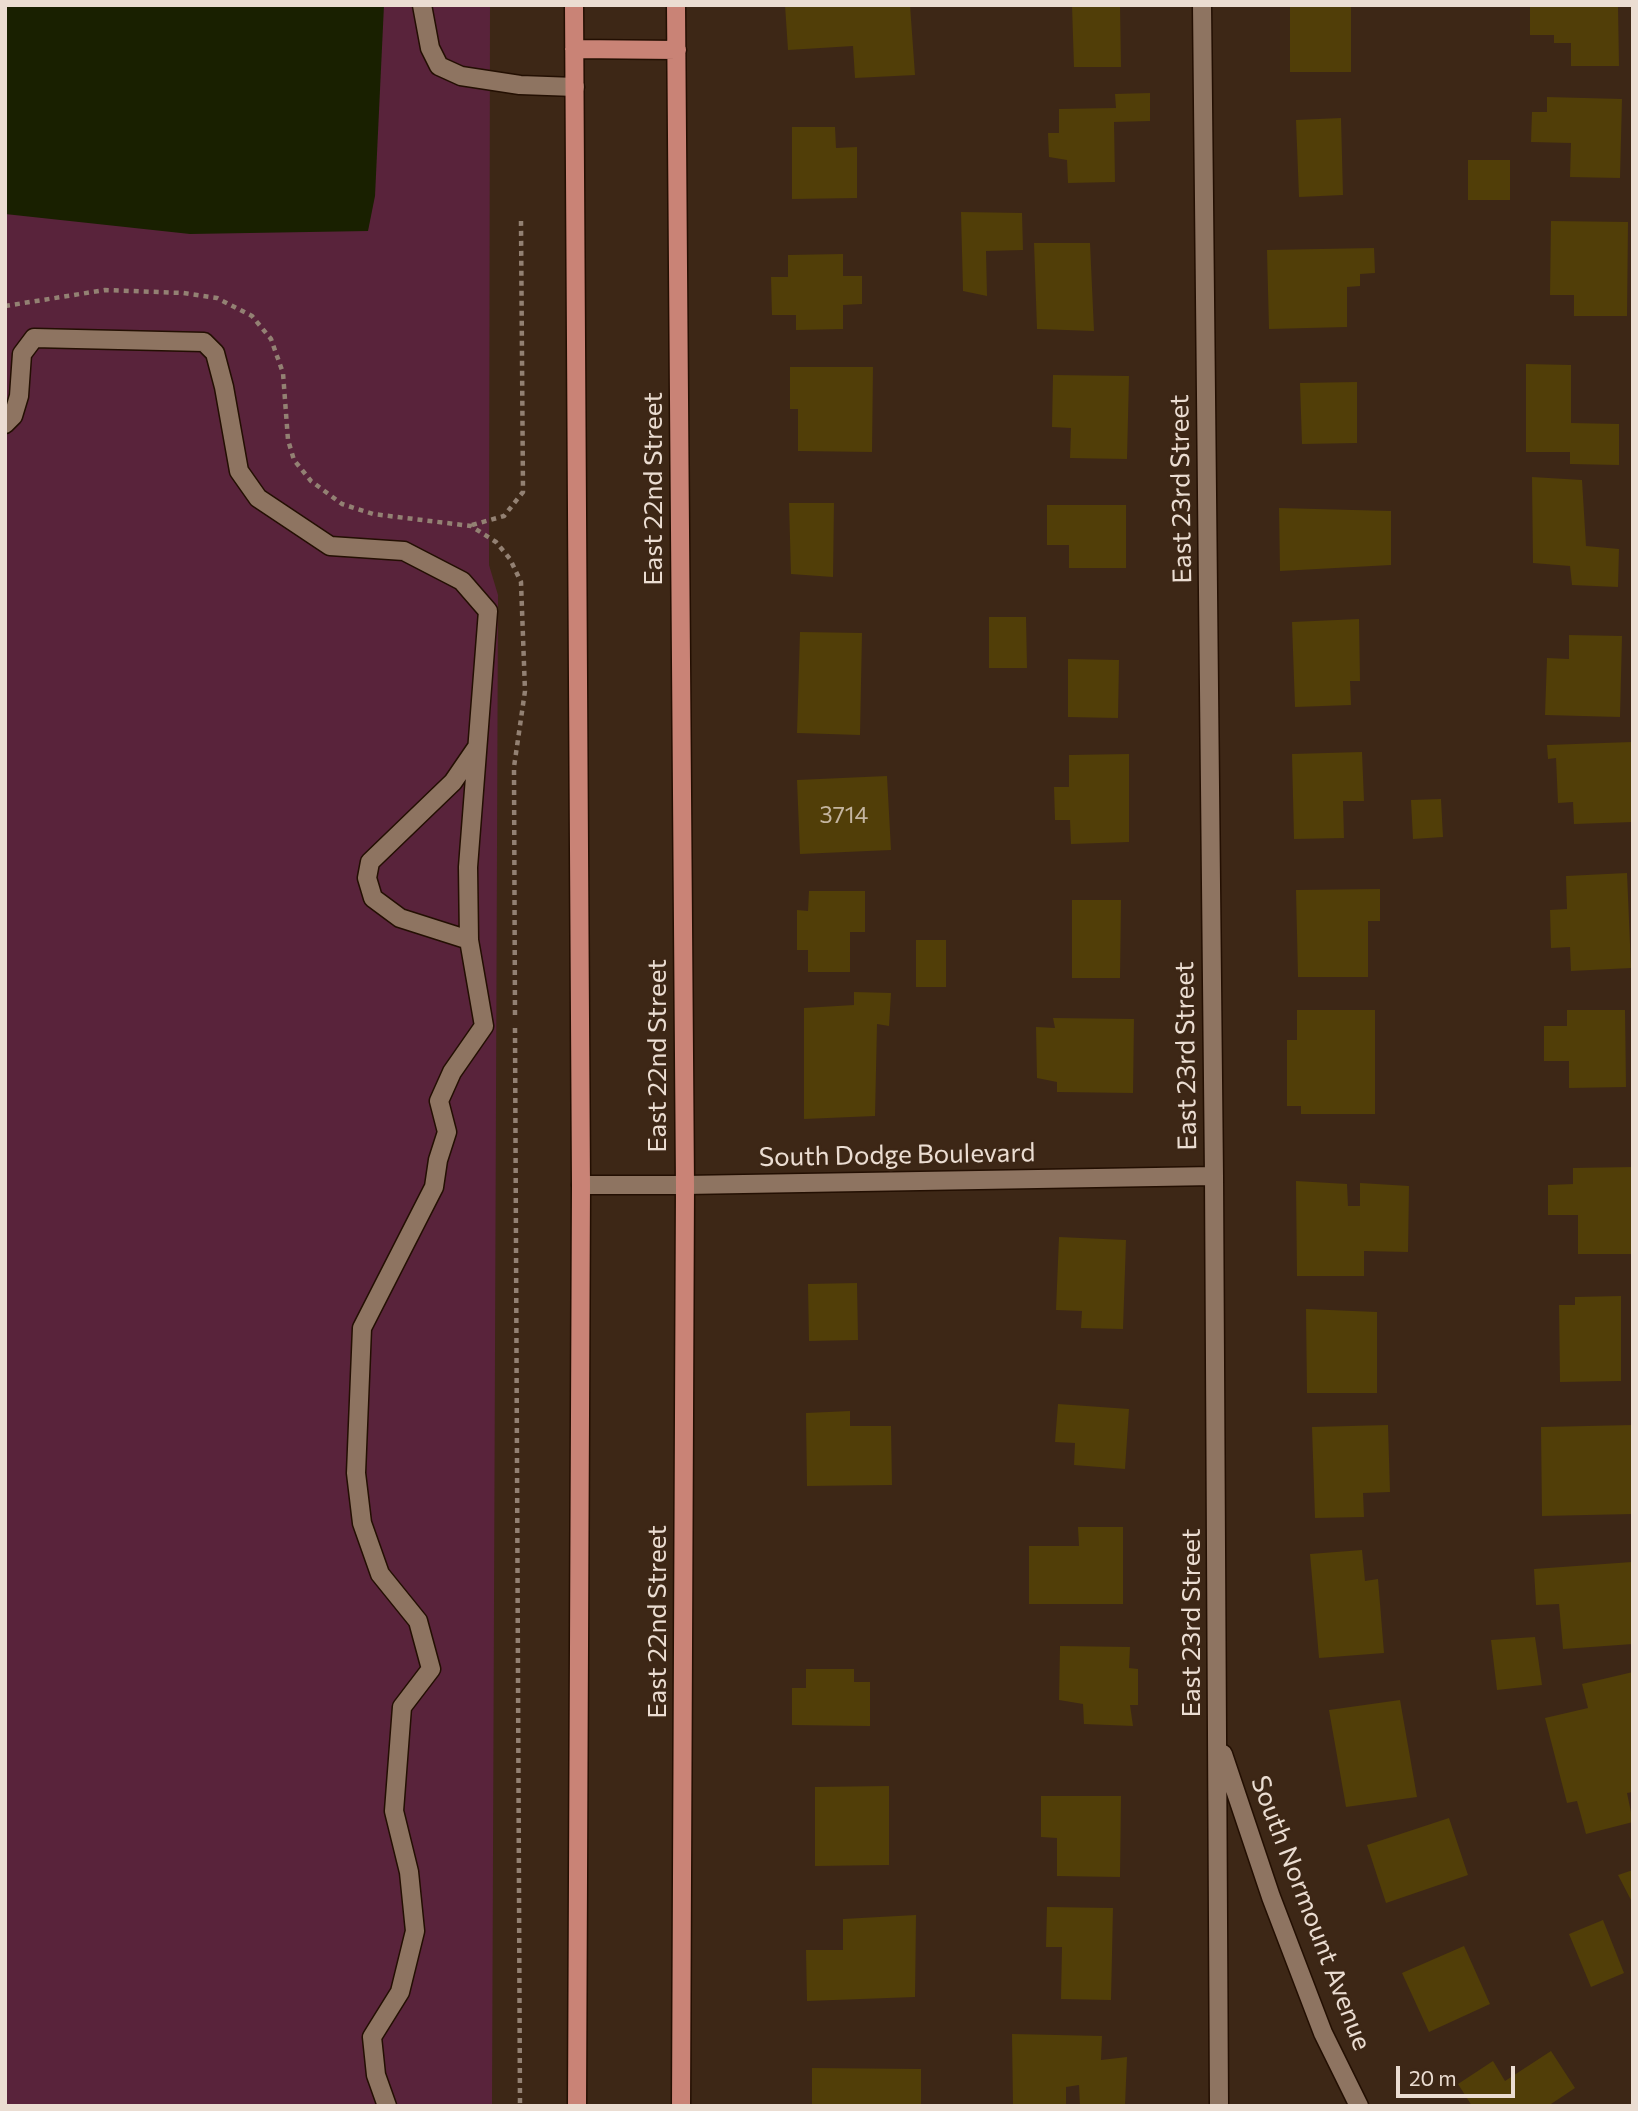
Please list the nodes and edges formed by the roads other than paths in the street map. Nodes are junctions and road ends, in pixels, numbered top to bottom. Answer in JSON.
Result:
{"nodes":[{"id":1,"x":422,"y":5,"type":"edge"},
{"id":2,"x":574,"y":5,"type":"edge"},
{"id":3,"x":676,"y":5,"type":"edge"},
{"id":4,"x":1202,"y":5,"type":"edge"},
{"id":5,"x":574,"y":49,"type":"junction"},
{"id":6,"x":677,"y":50,"type":"junction"},
{"id":7,"x":575,"y":87,"type":"junction"},
{"id":8,"x":5,"y":424,"type":"edge"},
{"id":9,"x":478,"y":746,"type":"junction"},
{"id":10,"x":469,"y":940,"type":"junction"},
{"id":11,"x":1214,"y":1176,"type":"junction"},
{"id":12,"x":581,"y":1185,"type":"junction"},
{"id":13,"x":685,"y":1185,"type":"junction"},
{"id":14,"x":1218,"y":1737,"type":"junction"},
{"id":15,"x":387,"y":2106,"type":"edge"},
{"id":16,"x":577,"y":2106,"type":"edge"},
{"id":17,"x":681,"y":2106,"type":"edge"},
{"id":18,"x":1219,"y":2106,"type":"edge"},
{"id":19,"x":1359,"y":2106,"type":"edge"}],
"edges":[{"from":1,"to":7,"type":"street"},
{"from":2,"to":5,"type":"main road"},
{"from":3,"to":6,"type":"main road","name":"East 22nd Street"},
{"from":4,"to":11,"type":"street","name":"East 23rd Street"},
{"from":5,"to":6,"type":"main road"},
{"from":5,"to":7,"type":"main road"},
{"from":6,"to":13,"type":"main road","name":"East 22nd Street"},
{"from":7,"to":12,"type":"main road"},
{"from":8,"to":9,"type":"street"},
{"from":9,"to":10,"type":"street"},
{"from":9,"to":10,"type":"street"},
{"from":10,"to":15,"type":"street"},
{"from":11,"to":13,"type":"street","name":"South Dodge Boulevard"},
{"from":11,"to":14,"type":"street","name":"East 23rd Street"},
{"from":12,"to":13,"type":"street","name":"South Dodge Boulevard"},
{"from":12,"to":16,"type":"main road"},
{"from":13,"to":17,"type":"main road","name":"East 22nd Street"},
{"from":14,"to":18,"type":"street","name":"East 23rd Street"},
{"from":14,"to":19,"type":"street","name":"South Normount Avenue"}]}
